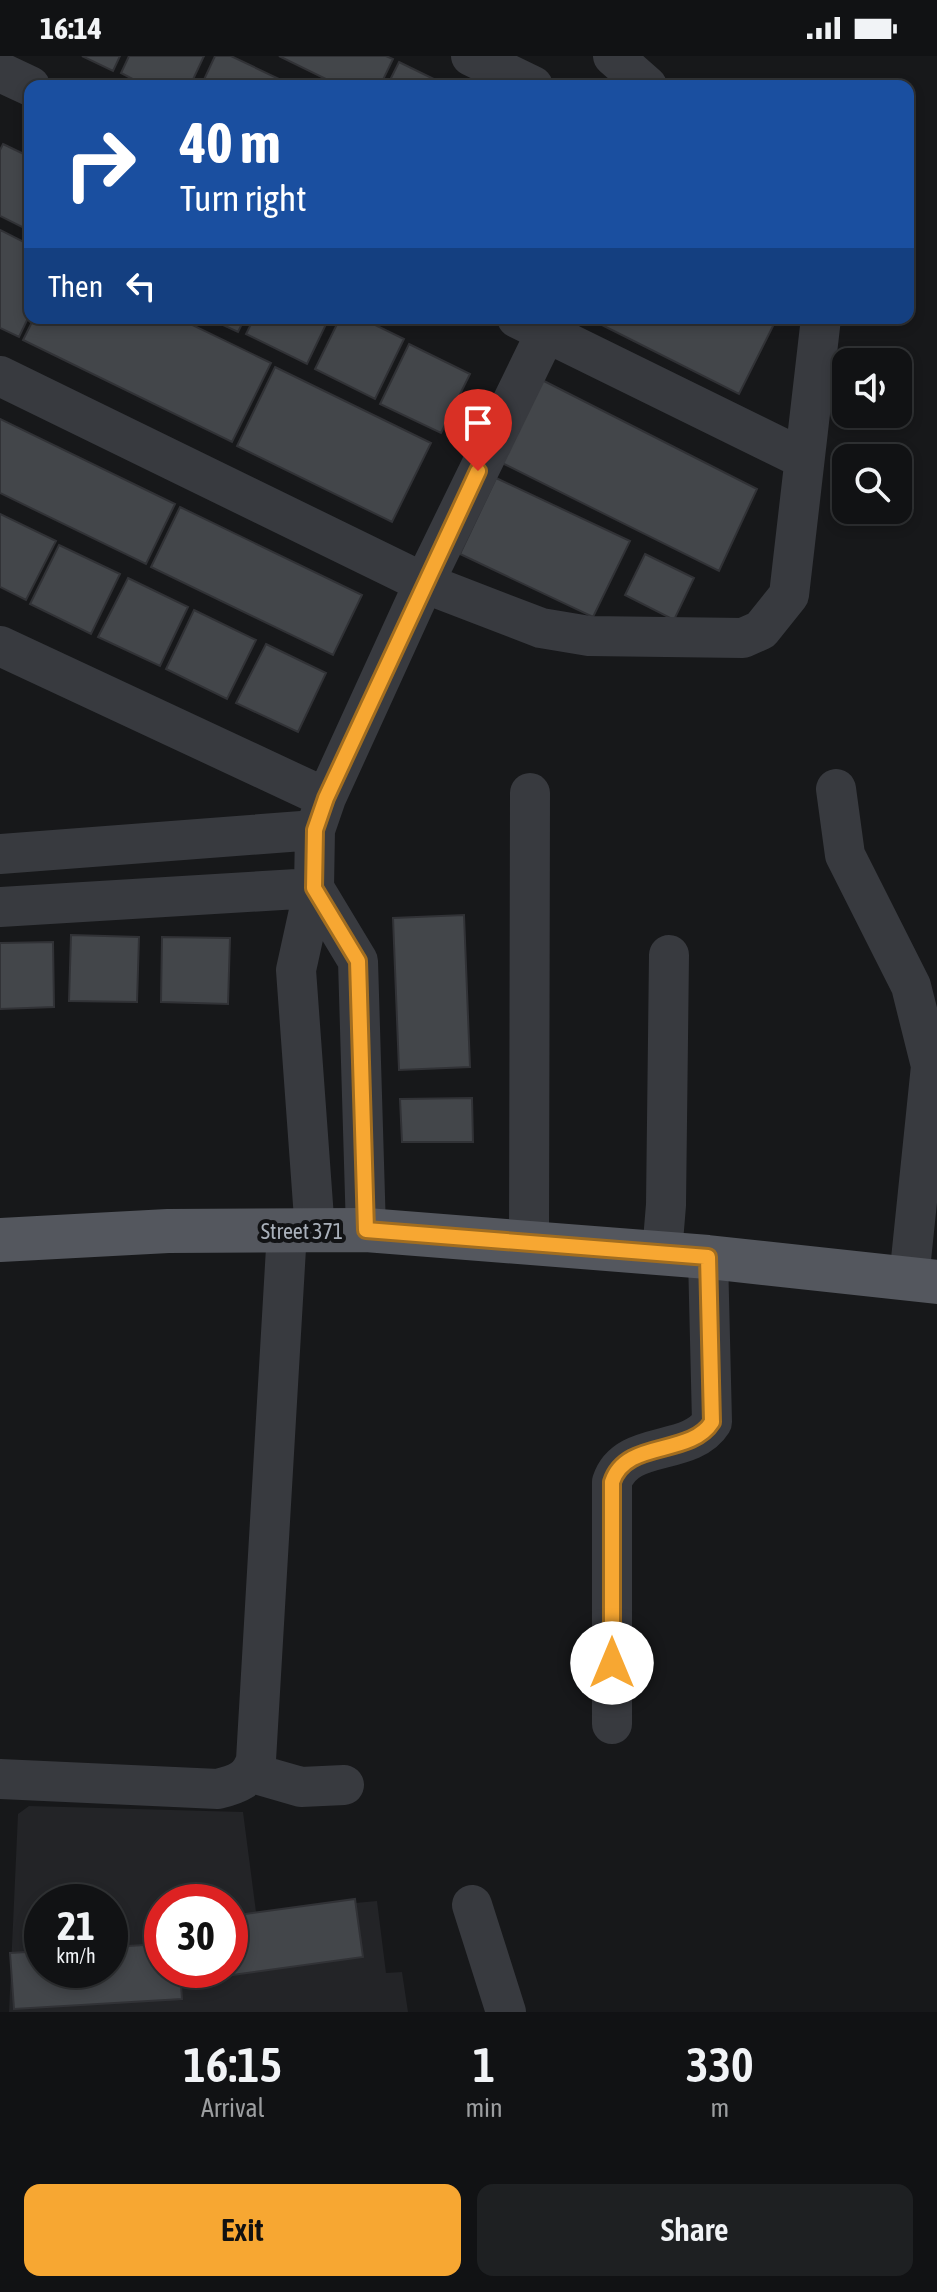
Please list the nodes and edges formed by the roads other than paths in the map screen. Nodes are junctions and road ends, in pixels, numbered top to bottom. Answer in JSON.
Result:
{"nodes":[{"id":1,"x":471,"y":56,"type":"edge"},
{"id":2,"x":613,"y":56,"type":"edge"},
{"id":3,"x":0,"y":72,"type":"edge"},
{"id":4,"x":521,"y":80,"type":"edge"},
{"id":5,"x":640,"y":80,"type":"edge"},
{"id":6,"x":24,"y":83,"type":"edge"},
{"id":7,"x":539,"y":324,"type":"edge"},
{"id":8,"x":541,"y":324,"type":"edge"},
{"id":9,"x":820,"y":324,"type":"edge"},
{"id":10,"x":0,"y":376,"type":"edge"},
{"id":11,"x":804,"y":459,"type":"junction"},
{"id":12,"x":424,"y":583,"type":"junction"},
{"id":13,"x":0,"y":646,"type":"edge"},
{"id":14,"x":836,"y":789,"type":"dead end"},
{"id":15,"x":530,"y":793,"type":"dead end"},
{"id":16,"x":320,"y":814,"type":"junction"},
{"id":17,"x":0,"y":854,"type":"edge"},
{"id":18,"x":314,"y":888,"type":"junction"},
{"id":19,"x":0,"y":907,"type":"edge"},
{"id":20,"x":669,"y":955,"type":"dead end"},
{"id":21,"x":366,"y":1230,"type":"junction"},
{"id":22,"x":301,"y":1232,"type":"junction"},
{"id":23,"x":0,"y":1240,"type":"edge"},
{"id":24,"x":529,"y":1241,"type":"junction"},
{"id":25,"x":662,"y":1253,"type":"junction"},
{"id":26,"x":708,"y":1257,"type":"junction"},
{"id":27,"x":923,"y":1280,"type":"edge"},
{"id":28,"x":612,"y":1724,"type":"dead end"},
{"id":29,"x":252,"y":1773,"type":"junction"},
{"id":30,"x":0,"y":1779,"type":"edge"},
{"id":31,"x":344,"y":1785,"type":"dead end"},
{"id":32,"x":472,"y":1905,"type":"dead end"},
{"id":33,"x":506,"y":2012,"type":"edge"}],
"edges":[{"from":1,"to":4,"type":"street"},
{"from":2,"to":5,"type":"street"},
{"from":3,"to":6,"type":"street"},
{"from":7,"to":12,"type":"street"},
{"from":8,"to":11,"type":"street"},
{"from":9,"to":11,"type":"street"},
{"from":10,"to":12,"type":"street"},
{"from":11,"to":12,"type":"street"},
{"from":12,"to":16,"type":"street"},
{"from":13,"to":16,"type":"street"},
{"from":14,"to":27,"type":"street"},
{"from":15,"to":24,"type":"street"},
{"from":16,"to":17,"type":"street"},
{"from":16,"to":18,"type":"street"},
{"from":18,"to":19,"type":"street"},
{"from":18,"to":21,"type":"street"},
{"from":18,"to":22,"type":"street"},
{"from":20,"to":25,"type":"street"},
{"from":21,"to":22,"type":"main road","name":"Street 371"},
{"from":21,"to":24,"type":"main road","name":"Street 371"},
{"from":22,"to":23,"type":"main road","name":"Street 371"},
{"from":22,"to":29,"type":"street"},
{"from":24,"to":25,"type":"main road","name":"Street 371"},
{"from":25,"to":26,"type":"main road","name":"Street 371"},
{"from":26,"to":27,"type":"main road","name":"Street 371"},
{"from":26,"to":28,"type":"street"},
{"from":29,"to":30,"type":"street"},
{"from":29,"to":31,"type":"street"},
{"from":32,"to":33,"type":"street"}]}
